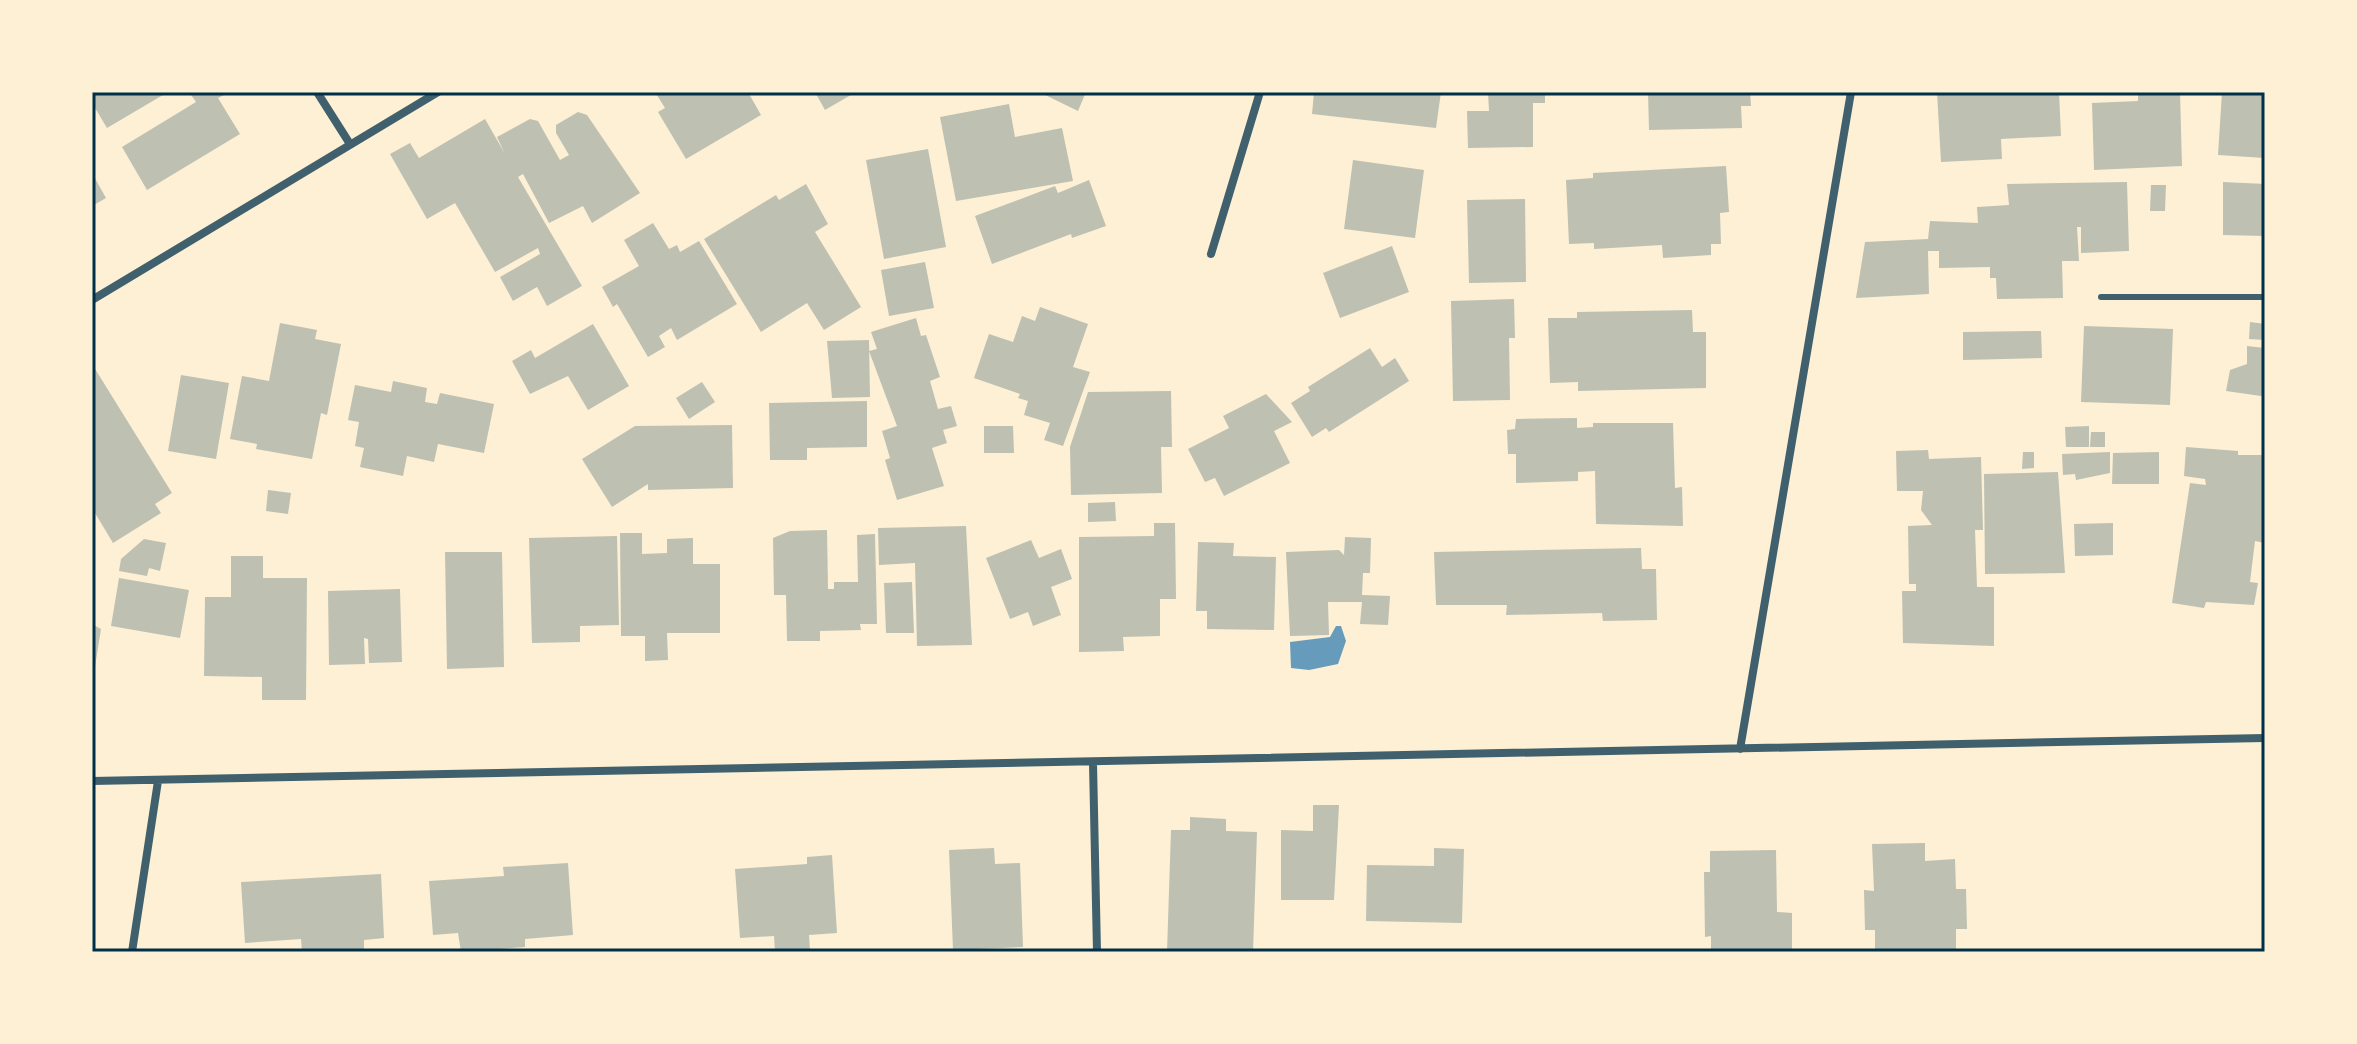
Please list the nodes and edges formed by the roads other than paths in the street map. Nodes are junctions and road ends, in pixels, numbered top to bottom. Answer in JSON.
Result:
{"nodes":[{"id":1,"x":317,"y":92,"type":"edge"},
{"id":2,"x":438,"y":92,"type":"edge"},
{"id":3,"x":1260,"y":92,"type":"edge"},
{"id":4,"x":1851,"y":92,"type":"edge"},
{"id":5,"x":350,"y":144,"type":"junction"},
{"id":6,"x":1211,"y":254,"type":"dead end"},
{"id":7,"x":2101,"y":297,"type":"dead end"},
{"id":8,"x":2265,"y":297,"type":"edge"},
{"id":9,"x":92,"y":300,"type":"edge"},
{"id":10,"x":2265,"y":738,"type":"edge"},
{"id":11,"x":1740,"y":749,"type":"junction"},
{"id":12,"x":1093,"y":763,"type":"junction"},
{"id":13,"x":92,"y":781,"type":"edge"},
{"id":14,"x":158,"y":781,"type":"junction"},
{"id":15,"x":132,"y":952,"type":"edge"},
{"id":16,"x":1097,"y":952,"type":"edge"}],
"edges":[{"from":1,"to":5,"type":"street"},
{"from":2,"to":5,"type":"street"},
{"from":3,"to":6,"type":"street"},
{"from":4,"to":11,"type":"street"},
{"from":5,"to":9,"type":"street"},
{"from":7,"to":8,"type":"lane"},
{"from":10,"to":11,"type":"street"},
{"from":11,"to":12,"type":"street"},
{"from":12,"to":14,"type":"street"},
{"from":12,"to":16,"type":"street"},
{"from":13,"to":14,"type":"street"},
{"from":14,"to":15,"type":"street"}]}
